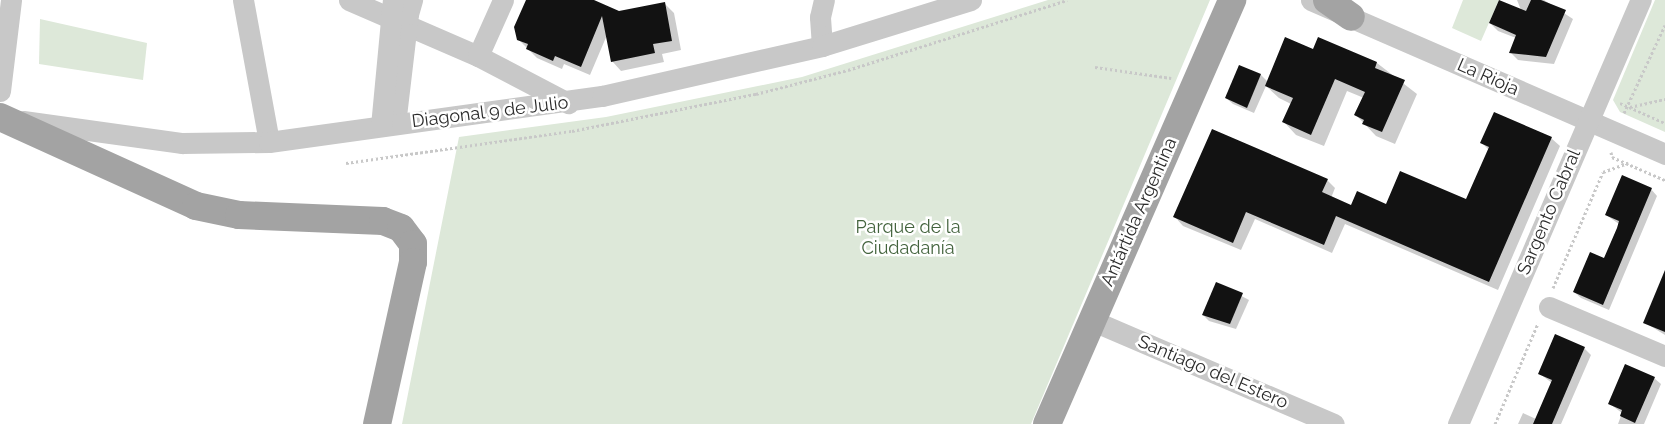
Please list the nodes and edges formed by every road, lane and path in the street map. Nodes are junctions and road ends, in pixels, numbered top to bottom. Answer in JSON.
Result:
{"nodes":[{"id":1,"x":11,"y":0,"type":"edge"},
{"id":2,"x":243,"y":0,"type":"edge"},
{"id":3,"x":350,"y":0,"type":"edge"},
{"id":4,"x":412,"y":0,"type":"edge"},
{"id":5,"x":503,"y":0,"type":"edge"},
{"id":6,"x":824,"y":0,"type":"edge"},
{"id":7,"x":971,"y":0,"type":"edge"},
{"id":8,"x":1232,"y":0,"type":"edge"},
{"id":9,"x":1311,"y":0,"type":"edge"},
{"id":10,"x":1327,"y":0,"type":"edge"},
{"id":11,"x":1642,"y":0,"type":"edge"},
{"id":12,"x":396,"y":14,"type":"edge"},
{"id":13,"x":1351,"y":18,"type":"junction"},
{"id":14,"x":1665,"y":25,"type":"edge"},
{"id":15,"x":822,"y":46,"type":"junction"},
{"id":16,"x":478,"y":56,"type":"junction"},
{"id":17,"x":1095,"y":68,"type":"dead end"},
{"id":18,"x":1171,"y":78,"type":"dead end"},
{"id":19,"x":0,"y":91,"type":"edge"},
{"id":20,"x":1665,"y":98,"type":"edge"},
{"id":21,"x":1613,"y":100,"type":"dead end"},
{"id":22,"x":568,"y":102,"type":"junction"},
{"id":23,"x":1629,"y":107,"type":"junction"},
{"id":24,"x":1624,"y":114,"type":"dead end"},
{"id":25,"x":0,"y":117,"type":"edge"},
{"id":26,"x":1588,"y":121,"type":"junction"},
{"id":27,"x":1665,"y":123,"type":"edge"},
{"id":28,"x":388,"y":125,"type":"junction"},
{"id":29,"x":269,"y":142,"type":"junction"},
{"id":30,"x":1665,"y":154,"type":"edge"},
{"id":31,"x":1549,"y":307,"type":"dead end"},
{"id":32,"x":1091,"y":320,"type":"junction"},
{"id":33,"x":1665,"y":356,"type":"edge"},
{"id":34,"x":377,"y":424,"type":"edge"},
{"id":35,"x":1047,"y":424,"type":"edge"},
{"id":36,"x":1334,"y":424,"type":"edge"},
{"id":37,"x":1458,"y":424,"type":"edge"}],
"edges":[{"from":1,"to":19,"type":"street"},
{"from":2,"to":29,"type":"street"},
{"from":3,"to":12,"type":"street"},
{"from":4,"to":12,"type":"street"},
{"from":5,"to":16,"type":"street"},
{"from":6,"to":15,"type":"street"},
{"from":7,"to":15,"type":"street","name":"Diagonal 9 de Julio"},
{"from":8,"to":32,"type":"main road","name":"Antártida Argentina"},
{"from":9,"to":13,"type":"street","name":"La Rioja"},
{"from":10,"to":13,"type":"main road"},
{"from":11,"to":26,"type":"street","name":"Sargento Cabral"},
{"from":12,"to":16,"type":"street"},
{"from":12,"to":28,"type":"street"},
{"from":13,"to":26,"type":"street","name":"La Rioja"},
{"from":14,"to":23,"type":"path"},
{"from":15,"to":22,"type":"street","name":"Diagonal 9 de Julio"},
{"from":16,"to":22,"type":"street"},
{"from":17,"to":18,"type":"path"},
{"from":20,"to":23,"type":"path"},
{"from":21,"to":23,"type":"path"},
{"from":22,"to":28,"type":"street","name":"Diagonal 9 de Julio"},
{"from":23,"to":24,"type":"path"},
{"from":23,"to":27,"type":"path"},
{"from":25,"to":29,"type":"street","name":"Diagonal 9 de Julio"},
{"from":25,"to":34,"type":"main road"},
{"from":26,"to":30,"type":"street","name":"La Rioja"},
{"from":26,"to":37,"type":"street","name":"Sargento Cabral"},
{"from":28,"to":29,"type":"street","name":"Diagonal 9 de Julio"},
{"from":31,"to":33,"type":"street"},
{"from":32,"to":35,"type":"main road","name":"Antártida Argentina"},
{"from":32,"to":36,"type":"street","name":"Santiago del Estero"}]}
